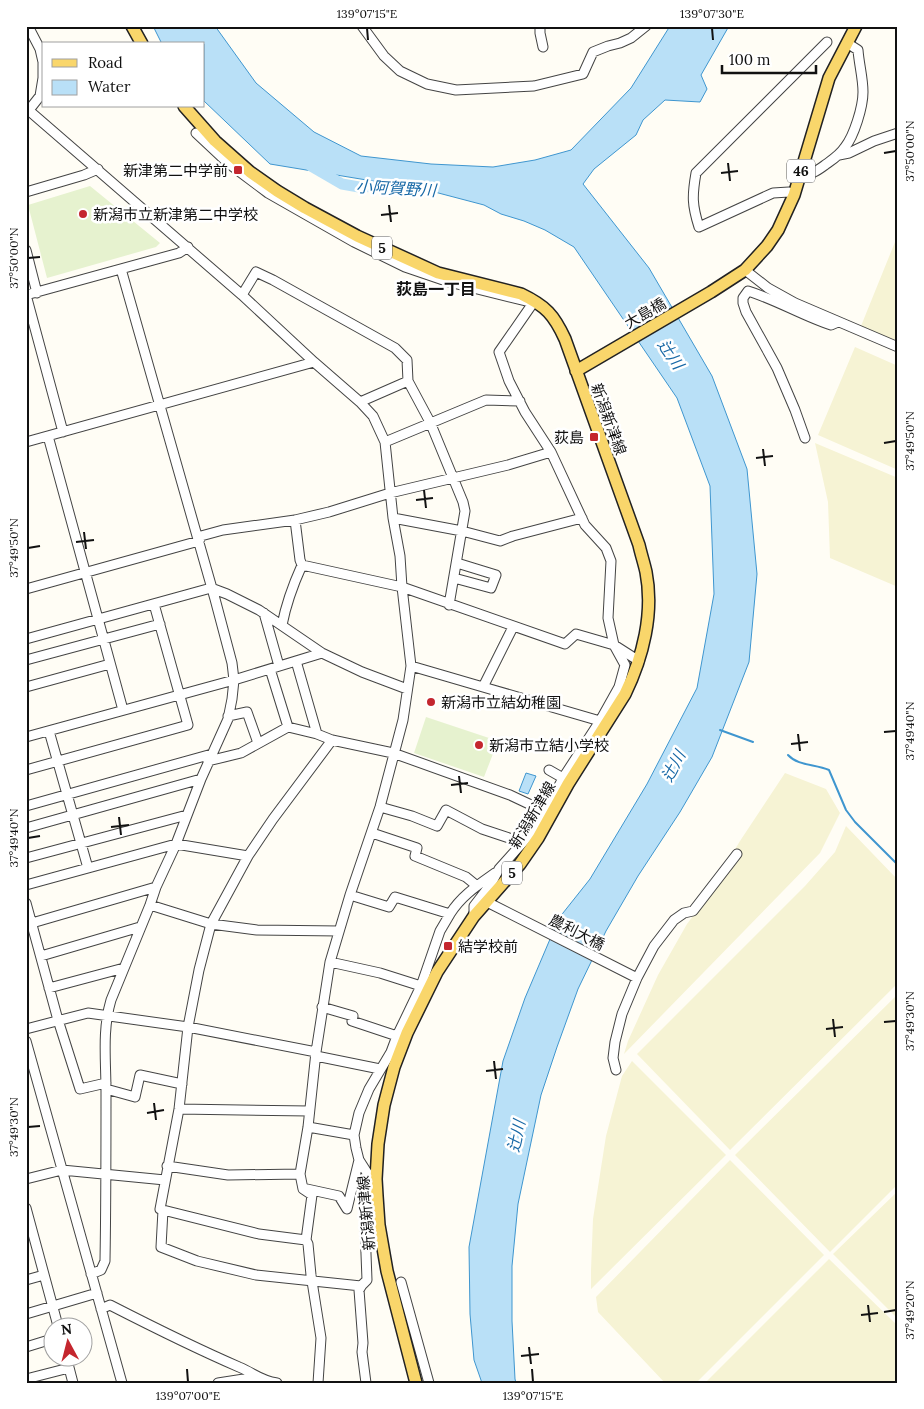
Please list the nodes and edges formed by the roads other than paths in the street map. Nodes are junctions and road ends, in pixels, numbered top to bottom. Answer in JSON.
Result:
{"nodes":[{"id":1,"x":28,"y":26,"type":"edge"},
{"id":2,"x":132,"y":26,"type":"edge"},
{"id":3,"x":362,"y":26,"type":"edge"},
{"id":4,"x":540,"y":26,"type":"edge"},
{"id":5,"x":646,"y":26,"type":"edge"},
{"id":6,"x":856,"y":26,"type":"edge"},
{"id":7,"x":141,"y":42,"type":"edge"},
{"id":8,"x":827,"y":42,"type":"dead end"},
{"id":9,"x":847,"y":43,"type":"junction"},
{"id":10,"x":543,"y":47,"type":"dead end"},
{"id":11,"x":42,"y":62,"type":"edge"},
{"id":12,"x":42,"y":84,"type":"edge"},
{"id":13,"x":186,"y":108,"type":"edge"},
{"id":14,"x":27,"y":110,"type":"edge"},
{"id":15,"x":196,"y":133,"type":"dead end"},
{"id":16,"x":898,"y":133,"type":"edge"},
{"id":17,"x":838,"y":155,"type":"junction"},
{"id":18,"x":98,"y":169,"type":"junction"},
{"id":19,"x":800,"y":172,"type":"junction"},
{"id":20,"x":26,"y":192,"type":"edge"},
{"id":21,"x":794,"y":196,"type":"junction"},
{"id":22,"x":188,"y":247,"type":"junction"},
{"id":23,"x":26,"y":250,"type":"edge"},
{"id":24,"x":121,"y":269,"type":"junction"},
{"id":25,"x":745,"y":270,"type":"junction"},
{"id":26,"x":37,"y":293,"type":"junction"},
{"id":27,"x":26,"y":295,"type":"edge"},
{"id":28,"x":242,"y":295,"type":"junction"},
{"id":29,"x":533,"y":301,"type":"junction"},
{"id":30,"x":838,"y":322,"type":"junction"},
{"id":31,"x":898,"y":347,"type":"edge"},
{"id":32,"x":314,"y":362,"type":"junction"},
{"id":33,"x":576,"y":371,"type":"junction"},
{"id":34,"x":408,"y":381,"type":"junction"},
{"id":35,"x":520,"y":401,"type":"junction"},
{"id":36,"x":360,"y":402,"type":"junction"},
{"id":37,"x":160,"y":405,"type":"junction"},
{"id":38,"x":430,"y":422,"type":"junction"},
{"id":39,"x":62,"y":432,"type":"junction"},
{"id":40,"x":48,"y":436,"type":"junction"},
{"id":41,"x":805,"y":438,"type":"dead end"},
{"id":42,"x":26,"y":442,"type":"edge"},
{"id":43,"x":385,"y":442,"type":"junction"},
{"id":44,"x":551,"y":452,"type":"junction"},
{"id":45,"x":453,"y":478,"type":"junction"},
{"id":46,"x":390,"y":493,"type":"junction"},
{"id":47,"x":393,"y":518,"type":"junction"},
{"id":48,"x":582,"y":518,"type":"junction"},
{"id":49,"x":295,"y":520,"type":"junction"},
{"id":50,"x":462,"y":531,"type":"junction"},
{"id":51,"x":199,"y":541,"type":"junction"},
{"id":52,"x":457,"y":563,"type":"junction"},
{"id":53,"x":302,"y":565,"type":"junction"},
{"id":54,"x":85,"y":573,"type":"junction"},
{"id":55,"x":454,"y":578,"type":"junction"},
{"id":56,"x":402,"y":587,"type":"junction"},
{"id":57,"x":211,"y":588,"type":"junction"},
{"id":58,"x":26,"y":589,"type":"edge"},
{"id":59,"x":154,"y":604,"type":"junction"},
{"id":60,"x":450,"y":604,"type":"junction"},
{"id":61,"x":264,"y":613,"type":"junction"},
{"id":62,"x":98,"y":619,"type":"junction"},
{"id":63,"x":160,"y":624,"type":"junction"},
{"id":64,"x":282,"y":625,"type":"junction"},
{"id":65,"x":513,"y":627,"type":"junction"},
{"id":66,"x":26,"y":639,"type":"edge"},
{"id":67,"x":103,"y":639,"type":"junction"},
{"id":68,"x":614,"y":645,"type":"junction"},
{"id":69,"x":322,"y":653,"type":"junction"},
{"id":70,"x":26,"y":660,"type":"edge"},
{"id":71,"x":296,"y":661,"type":"junction"},
{"id":72,"x":639,"y":661,"type":"junction"},
{"id":73,"x":110,"y":664,"type":"junction"},
{"id":74,"x":411,"y":666,"type":"junction"},
{"id":75,"x":275,"y":668,"type":"junction"},
{"id":76,"x":234,"y":680,"type":"junction"},
{"id":77,"x":26,"y":687,"type":"edge"},
{"id":78,"x":483,"y":687,"type":"junction"},
{"id":79,"x":620,"y":687,"type":"junction"},
{"id":80,"x":407,"y":689,"type":"junction"},
{"id":81,"x":179,"y":695,"type":"junction"},
{"id":82,"x":123,"y":710,"type":"junction"},
{"id":83,"x":228,"y":716,"type":"junction"},
{"id":84,"x":600,"y":721,"type":"junction"},
{"id":85,"x":288,"y":727,"type":"junction"},
{"id":86,"x":49,"y":731,"type":"junction"},
{"id":87,"x":317,"y":734,"type":"junction"},
{"id":88,"x":26,"y":737,"type":"edge"},
{"id":89,"x":332,"y":740,"type":"junction"},
{"id":90,"x":258,"y":744,"type":"junction"},
{"id":91,"x":393,"y":754,"type":"junction"},
{"id":92,"x":210,"y":758,"type":"junction"},
{"id":93,"x":58,"y":762,"type":"junction"},
{"id":94,"x":26,"y":770,"type":"edge"},
{"id":95,"x":549,"y":770,"type":"dead end"},
{"id":96,"x":201,"y":778,"type":"junction"},
{"id":97,"x":566,"y":781,"type":"junction"},
{"id":98,"x":68,"y":795,"type":"junction"},
{"id":99,"x":26,"y":806,"type":"edge"},
{"id":100,"x":380,"y":807,"type":"junction"},
{"id":101,"x":546,"y":812,"type":"junction"},
{"id":102,"x":73,"y":814,"type":"junction"},
{"id":103,"x":187,"y":815,"type":"junction"},
{"id":104,"x":540,"y":823,"type":"junction"},
{"id":105,"x":26,"y":828,"type":"edge"},
{"id":106,"x":372,"y":833,"type":"junction"},
{"id":107,"x":538,"y":838,"type":"junction"},
{"id":108,"x":82,"y":844,"type":"junction"},
{"id":109,"x":176,"y":844,"type":"junction"},
{"id":110,"x":520,"y":845,"type":"junction"},
{"id":111,"x":737,"y":854,"type":"dead end"},
{"id":112,"x":248,"y":856,"type":"junction"},
{"id":113,"x":26,"y":858,"type":"edge"},
{"id":114,"x":88,"y":868,"type":"junction"},
{"id":115,"x":499,"y":869,"type":"junction"},
{"id":116,"x":490,"y":884,"type":"junction"},
{"id":117,"x":26,"y":885,"type":"edge"},
{"id":118,"x":477,"y":886,"type":"junction"},
{"id":119,"x":156,"y":887,"type":"junction"},
{"id":120,"x":350,"y":895,"type":"junction"},
{"id":121,"x":487,"y":902,"type":"junction"},
{"id":122,"x":26,"y":903,"type":"edge"},
{"id":123,"x":456,"y":904,"type":"junction"},
{"id":124,"x":150,"y":905,"type":"junction"},
{"id":125,"x":450,"y":914,"type":"junction"},
{"id":126,"x":474,"y":916,"type":"junction"},
{"id":127,"x":32,"y":923,"type":"junction"},
{"id":128,"x":211,"y":924,"type":"junction"},
{"id":129,"x":140,"y":927,"type":"junction"},
{"id":130,"x":339,"y":931,"type":"junction"},
{"id":131,"x":40,"y":956,"type":"junction"},
{"id":132,"x":330,"y":962,"type":"junction"},
{"id":133,"x":124,"y":968,"type":"junction"},
{"id":134,"x":633,"y":976,"type":"junction"},
{"id":135,"x":421,"y":986,"type":"junction"},
{"id":136,"x":49,"y":988,"type":"junction"},
{"id":137,"x":322,"y":1007,"type":"junction"},
{"id":138,"x":106,"y":1016,"type":"junction"},
{"id":139,"x":58,"y":1020,"type":"junction"},
{"id":140,"x":188,"y":1027,"type":"junction"},
{"id":141,"x":26,"y":1030,"type":"edge"},
{"id":142,"x":397,"y":1036,"type":"junction"},
{"id":143,"x":26,"y":1041,"type":"edge"},
{"id":144,"x":316,"y":1054,"type":"junction"},
{"id":145,"x":380,"y":1069,"type":"junction"},
{"id":146,"x":616,"y":1070,"type":"dead end"},
{"id":147,"x":182,"y":1084,"type":"junction"},
{"id":148,"x":106,"y":1086,"type":"junction"},
{"id":149,"x":179,"y":1109,"type":"junction"},
{"id":150,"x":310,"y":1111,"type":"junction"},
{"id":151,"x":308,"y":1127,"type":"junction"},
{"id":152,"x":354,"y":1134,"type":"junction"},
{"id":153,"x":359,"y":1160,"type":"junction"},
{"id":154,"x":168,"y":1166,"type":"junction"},
{"id":155,"x":62,"y":1170,"type":"junction"},
{"id":156,"x":107,"y":1174,"type":"junction"},
{"id":157,"x":300,"y":1174,"type":"junction"},
{"id":158,"x":26,"y":1179,"type":"edge"},
{"id":159,"x":371,"y":1179,"type":"junction"},
{"id":160,"x":165,"y":1180,"type":"junction"},
{"id":161,"x":303,"y":1189,"type":"junction"},
{"id":162,"x":377,"y":1196,"type":"junction"},
{"id":163,"x":163,"y":1210,"type":"junction"},
{"id":164,"x":27,"y":1212,"type":"edge"},
{"id":165,"x":306,"y":1240,"type":"junction"},
{"id":166,"x":36,"y":1245,"type":"junction"},
{"id":167,"x":26,"y":1247,"type":"edge"},
{"id":168,"x":92,"y":1274,"type":"junction"},
{"id":169,"x":44,"y":1275,"type":"junction"},
{"id":170,"x":26,"y":1280,"type":"edge"},
{"id":171,"x":312,"y":1282,"type":"junction"},
{"id":172,"x":401,"y":1282,"type":"dead end"},
{"id":173,"x":361,"y":1286,"type":"junction"},
{"id":174,"x":96,"y":1293,"type":"junction"},
{"id":175,"x":53,"y":1306,"type":"junction"},
{"id":176,"x":101,"y":1309,"type":"junction"},
{"id":177,"x":26,"y":1314,"type":"edge"},
{"id":178,"x":56,"y":1316,"type":"edge"},
{"id":179,"x":42,"y":1343,"type":"edge"},
{"id":180,"x":26,"y":1347,"type":"edge"},
{"id":181,"x":69,"y":1368,"type":"joint"},
{"id":182,"x":256,"y":1377,"type":"junction"},
{"id":183,"x":26,"y":1380,"type":"edge"},
{"id":184,"x":73,"y":1383,"type":"edge"},
{"id":185,"x":122,"y":1383,"type":"edge"},
{"id":186,"x":218,"y":1383,"type":"edge"},
{"id":187,"x":277,"y":1383,"type":"edge"},
{"id":188,"x":318,"y":1383,"type":"edge"},
{"id":189,"x":366,"y":1383,"type":"edge"},
{"id":190,"x":416,"y":1383,"type":"edge"},
{"id":191,"x":429,"y":1383,"type":"edge"}],
"edges":[{"from":1,"to":11,"type":"street"},
{"from":2,"to":7,"type":"main road"},
{"from":3,"to":5,"type":"street"},
{"from":4,"to":10,"type":"street"},
{"from":6,"to":9,"type":"main road","number":"46"},
{"from":8,"to":21,"type":"street"},
{"from":9,"to":17,"type":"street"},
{"from":9,"to":19,"type":"main road","number":"46"},
{"from":12,"to":14,"type":"street"},
{"from":13,"to":29,"type":"main road","number":"5"},
{"from":14,"to":18,"type":"street"},
{"from":15,"to":29,"type":"street"},
{"from":16,"to":17,"type":"street"},
{"from":17,"to":19,"type":"street"},
{"from":18,"to":20,"type":"street"},
{"from":18,"to":22,"type":"street"},
{"from":19,"to":21,"type":"main road","number":"46"},
{"from":21,"to":25,"type":"main road","number":"46"},
{"from":22,"to":24,"type":"street"},
{"from":22,"to":28,"type":"street"},
{"from":23,"to":26,"type":"street"},
{"from":24,"to":26,"type":"street"},
{"from":24,"to":37,"type":"street"},
{"from":25,"to":30,"type":"street"},
{"from":25,"to":33,"type":"main road","name":"大島橋","number":"46"},
{"from":26,"to":27,"type":"street"},
{"from":27,"to":39,"type":"street"},
{"from":28,"to":32,"type":"street"},
{"from":28,"to":34,"type":"street"},
{"from":29,"to":33,"type":"main road","number":"5"},
{"from":29,"to":35,"type":"street"},
{"from":30,"to":31,"type":"street"},
{"from":30,"to":41,"type":"street"},
{"from":32,"to":36,"type":"street"},
{"from":32,"to":37,"type":"street"},
{"from":33,"to":72,"type":"main road","name":"新潟新津線","number":"5"},
{"from":34,"to":36,"type":"street"},
{"from":34,"to":38,"type":"street"},
{"from":35,"to":38,"type":"street"},
{"from":35,"to":44,"type":"street"},
{"from":36,"to":43,"type":"street"},
{"from":37,"to":39,"type":"street"},
{"from":37,"to":51,"type":"street"},
{"from":38,"to":43,"type":"street"},
{"from":38,"to":45,"type":"street"},
{"from":39,"to":40,"type":"street"},
{"from":40,"to":42,"type":"street"},
{"from":40,"to":54,"type":"street"},
{"from":43,"to":46,"type":"street"},
{"from":44,"to":45,"type":"street"},
{"from":44,"to":48,"type":"street"},
{"from":45,"to":46,"type":"street"},
{"from":45,"to":50,"type":"street"},
{"from":46,"to":47,"type":"street"},
{"from":46,"to":49,"type":"street"},
{"from":47,"to":50,"type":"street"},
{"from":47,"to":56,"type":"street"},
{"from":48,"to":50,"type":"street"},
{"from":48,"to":68,"type":"street"},
{"from":49,"to":51,"type":"street"},
{"from":49,"to":53,"type":"street"},
{"from":50,"to":52,"type":"street"},
{"from":51,"to":54,"type":"street"},
{"from":51,"to":57,"type":"street"},
{"from":52,"to":55,"type":"street"},
{"from":52,"to":55,"type":"street"},
{"from":53,"to":56,"type":"street"},
{"from":53,"to":64,"type":"street"},
{"from":54,"to":58,"type":"street"},
{"from":54,"to":62,"type":"street"},
{"from":55,"to":60,"type":"street"},
{"from":56,"to":60,"type":"street"},
{"from":56,"to":74,"type":"street"},
{"from":57,"to":59,"type":"street"},
{"from":57,"to":61,"type":"street"},
{"from":57,"to":76,"type":"street"},
{"from":59,"to":62,"type":"street"},
{"from":59,"to":63,"type":"street"},
{"from":60,"to":65,"type":"street"},
{"from":61,"to":64,"type":"street"},
{"from":61,"to":75,"type":"street"},
{"from":62,"to":66,"type":"street"},
{"from":62,"to":67,"type":"street"},
{"from":63,"to":67,"type":"street"},
{"from":63,"to":81,"type":"street"},
{"from":64,"to":69,"type":"street"},
{"from":65,"to":68,"type":"street"},
{"from":65,"to":78,"type":"street"},
{"from":67,"to":70,"type":"street"},
{"from":67,"to":73,"type":"street"},
{"from":68,"to":72,"type":"street"},
{"from":68,"to":79,"type":"street"},
{"from":69,"to":71,"type":"street"},
{"from":69,"to":80,"type":"street"},
{"from":71,"to":75,"type":"street"},
{"from":71,"to":87,"type":"street"},
{"from":72,"to":79,"type":"street"},
{"from":72,"to":97,"type":"main road","name":"新潟新津線","number":"5"},
{"from":73,"to":77,"type":"street"},
{"from":73,"to":82,"type":"street"},
{"from":74,"to":78,"type":"street"},
{"from":74,"to":80,"type":"street"},
{"from":75,"to":76,"type":"street"},
{"from":75,"to":85,"type":"street"},
{"from":76,"to":81,"type":"street"},
{"from":76,"to":83,"type":"street"},
{"from":78,"to":84,"type":"street"},
{"from":79,"to":84,"type":"street"},
{"from":80,"to":91,"type":"street"},
{"from":81,"to":82,"type":"street"},
{"from":81,"to":93,"type":"street"},
{"from":82,"to":86,"type":"street"},
{"from":83,"to":90,"type":"street"},
{"from":83,"to":92,"type":"street"},
{"from":84,"to":97,"type":"street"},
{"from":85,"to":87,"type":"street"},
{"from":85,"to":90,"type":"street"},
{"from":86,"to":88,"type":"street"},
{"from":86,"to":93,"type":"street"},
{"from":87,"to":89,"type":"street"},
{"from":89,"to":91,"type":"street"},
{"from":89,"to":112,"type":"street"},
{"from":90,"to":92,"type":"street"},
{"from":91,"to":100,"type":"street"},
{"from":91,"to":101,"type":"street"},
{"from":92,"to":96,"type":"street"},
{"from":92,"to":98,"type":"street"},
{"from":93,"to":94,"type":"street"},
{"from":93,"to":98,"type":"street"},
{"from":95,"to":97,"type":"street"},
{"from":96,"to":102,"type":"street"},
{"from":96,"to":103,"type":"street"},
{"from":97,"to":101,"type":"street"},
{"from":97,"to":107,"type":"main road","name":"新潟新津線","number":"5"},
{"from":98,"to":99,"type":"street"},
{"from":98,"to":102,"type":"street"},
{"from":100,"to":106,"type":"street"},
{"from":100,"to":110,"type":"street"},
{"from":101,"to":104,"type":"street"},
{"from":102,"to":105,"type":"street"},
{"from":102,"to":108,"type":"street"},
{"from":103,"to":108,"type":"street"},
{"from":103,"to":109,"type":"street"},
{"from":104,"to":107,"type":"street"},
{"from":104,"to":110,"type":"street"},
{"from":106,"to":118,"type":"street"},
{"from":106,"to":120,"type":"street"},
{"from":107,"to":121,"type":"main road","name":"新潟新津線","number":"5"},
{"from":108,"to":113,"type":"street"},
{"from":108,"to":114,"type":"street"},
{"from":109,"to":112,"type":"street"},
{"from":109,"to":114,"type":"street"},
{"from":109,"to":119,"type":"street"},
{"from":110,"to":115,"type":"street"},
{"from":111,"to":134,"type":"street"},
{"from":112,"to":128,"type":"street"},
{"from":114,"to":117,"type":"street"},
{"from":115,"to":116,"type":"street"},
{"from":115,"to":118,"type":"street"},
{"from":116,"to":123,"type":"street"},
{"from":116,"to":126,"type":"street"},
{"from":118,"to":123,"type":"street"},
{"from":119,"to":124,"type":"street"},
{"from":119,"to":127,"type":"street"},
{"from":120,"to":125,"type":"street"},
{"from":120,"to":130,"type":"street"},
{"from":121,"to":126,"type":"main road","name":"新潟新津線","number":"5"},
{"from":121,"to":134,"type":"street","name":"農利大橋"},
{"from":122,"to":127,"type":"street"},
{"from":123,"to":125,"type":"street"},
{"from":124,"to":128,"type":"street"},
{"from":124,"to":129,"type":"street"},
{"from":125,"to":135,"type":"street"},
{"from":126,"to":162,"type":"main road","name":"新潟新津線","number":"5"},
{"from":127,"to":131,"type":"street"},
{"from":128,"to":130,"type":"street"},
{"from":128,"to":140,"type":"street"},
{"from":129,"to":131,"type":"street"},
{"from":129,"to":133,"type":"street"},
{"from":130,"to":132,"type":"street"},
{"from":131,"to":136,"type":"street"},
{"from":132,"to":135,"type":"street"},
{"from":132,"to":137,"type":"street"},
{"from":133,"to":136,"type":"street"},
{"from":133,"to":138,"type":"street"},
{"from":134,"to":146,"type":"street"},
{"from":135,"to":142,"type":"street"},
{"from":136,"to":139,"type":"street"},
{"from":137,"to":142,"type":"street"},
{"from":137,"to":144,"type":"street"},
{"from":138,"to":139,"type":"street"},
{"from":138,"to":140,"type":"street"},
{"from":138,"to":148,"type":"street"},
{"from":139,"to":141,"type":"street"},
{"from":139,"to":148,"type":"street"},
{"from":140,"to":144,"type":"street"},
{"from":140,"to":147,"type":"street"},
{"from":142,"to":145,"type":"street"},
{"from":143,"to":155,"type":"street"},
{"from":144,"to":145,"type":"street"},
{"from":144,"to":150,"type":"street"},
{"from":145,"to":152,"type":"street"},
{"from":147,"to":148,"type":"street"},
{"from":147,"to":149,"type":"street"},
{"from":148,"to":156,"type":"street"},
{"from":149,"to":150,"type":"street"},
{"from":149,"to":154,"type":"street"},
{"from":150,"to":151,"type":"street"},
{"from":151,"to":152,"type":"street"},
{"from":151,"to":157,"type":"street"},
{"from":152,"to":153,"type":"street"},
{"from":153,"to":159,"type":"street"},
{"from":153,"to":161,"type":"street"},
{"from":154,"to":157,"type":"street"},
{"from":154,"to":160,"type":"street"},
{"from":155,"to":156,"type":"street"},
{"from":155,"to":158,"type":"street"},
{"from":155,"to":168,"type":"street"},
{"from":156,"to":160,"type":"street"},
{"from":156,"to":168,"type":"street"},
{"from":157,"to":161,"type":"street"},
{"from":159,"to":162,"type":"street"},
{"from":159,"to":173,"type":"street"},
{"from":160,"to":163,"type":"street"},
{"from":161,"to":165,"type":"street"},
{"from":162,"to":190,"type":"main road","name":"新潟新津線","number":"5"},
{"from":163,"to":165,"type":"street"},
{"from":163,"to":171,"type":"street"},
{"from":164,"to":166,"type":"street"},
{"from":165,"to":171,"type":"street"},
{"from":166,"to":167,"type":"street"},
{"from":166,"to":169,"type":"street"},
{"from":168,"to":174,"type":"street"},
{"from":169,"to":170,"type":"street"},
{"from":169,"to":175,"type":"street"},
{"from":171,"to":173,"type":"street"},
{"from":171,"to":188,"type":"street"},
{"from":172,"to":191,"type":"street"},
{"from":173,"to":189,"type":"street"},
{"from":174,"to":175,"type":"street"},
{"from":174,"to":176,"type":"street"},
{"from":175,"to":177,"type":"street"},
{"from":175,"to":178,"type":"street"},
{"from":176,"to":182,"type":"street"},
{"from":176,"to":185,"type":"street"},
{"from":179,"to":180,"type":"street"},
{"from":181,"to":183,"type":"street"},
{"from":181,"to":184,"type":"street"},
{"from":182,"to":186,"type":"street"},
{"from":182,"to":187,"type":"street"}]}
